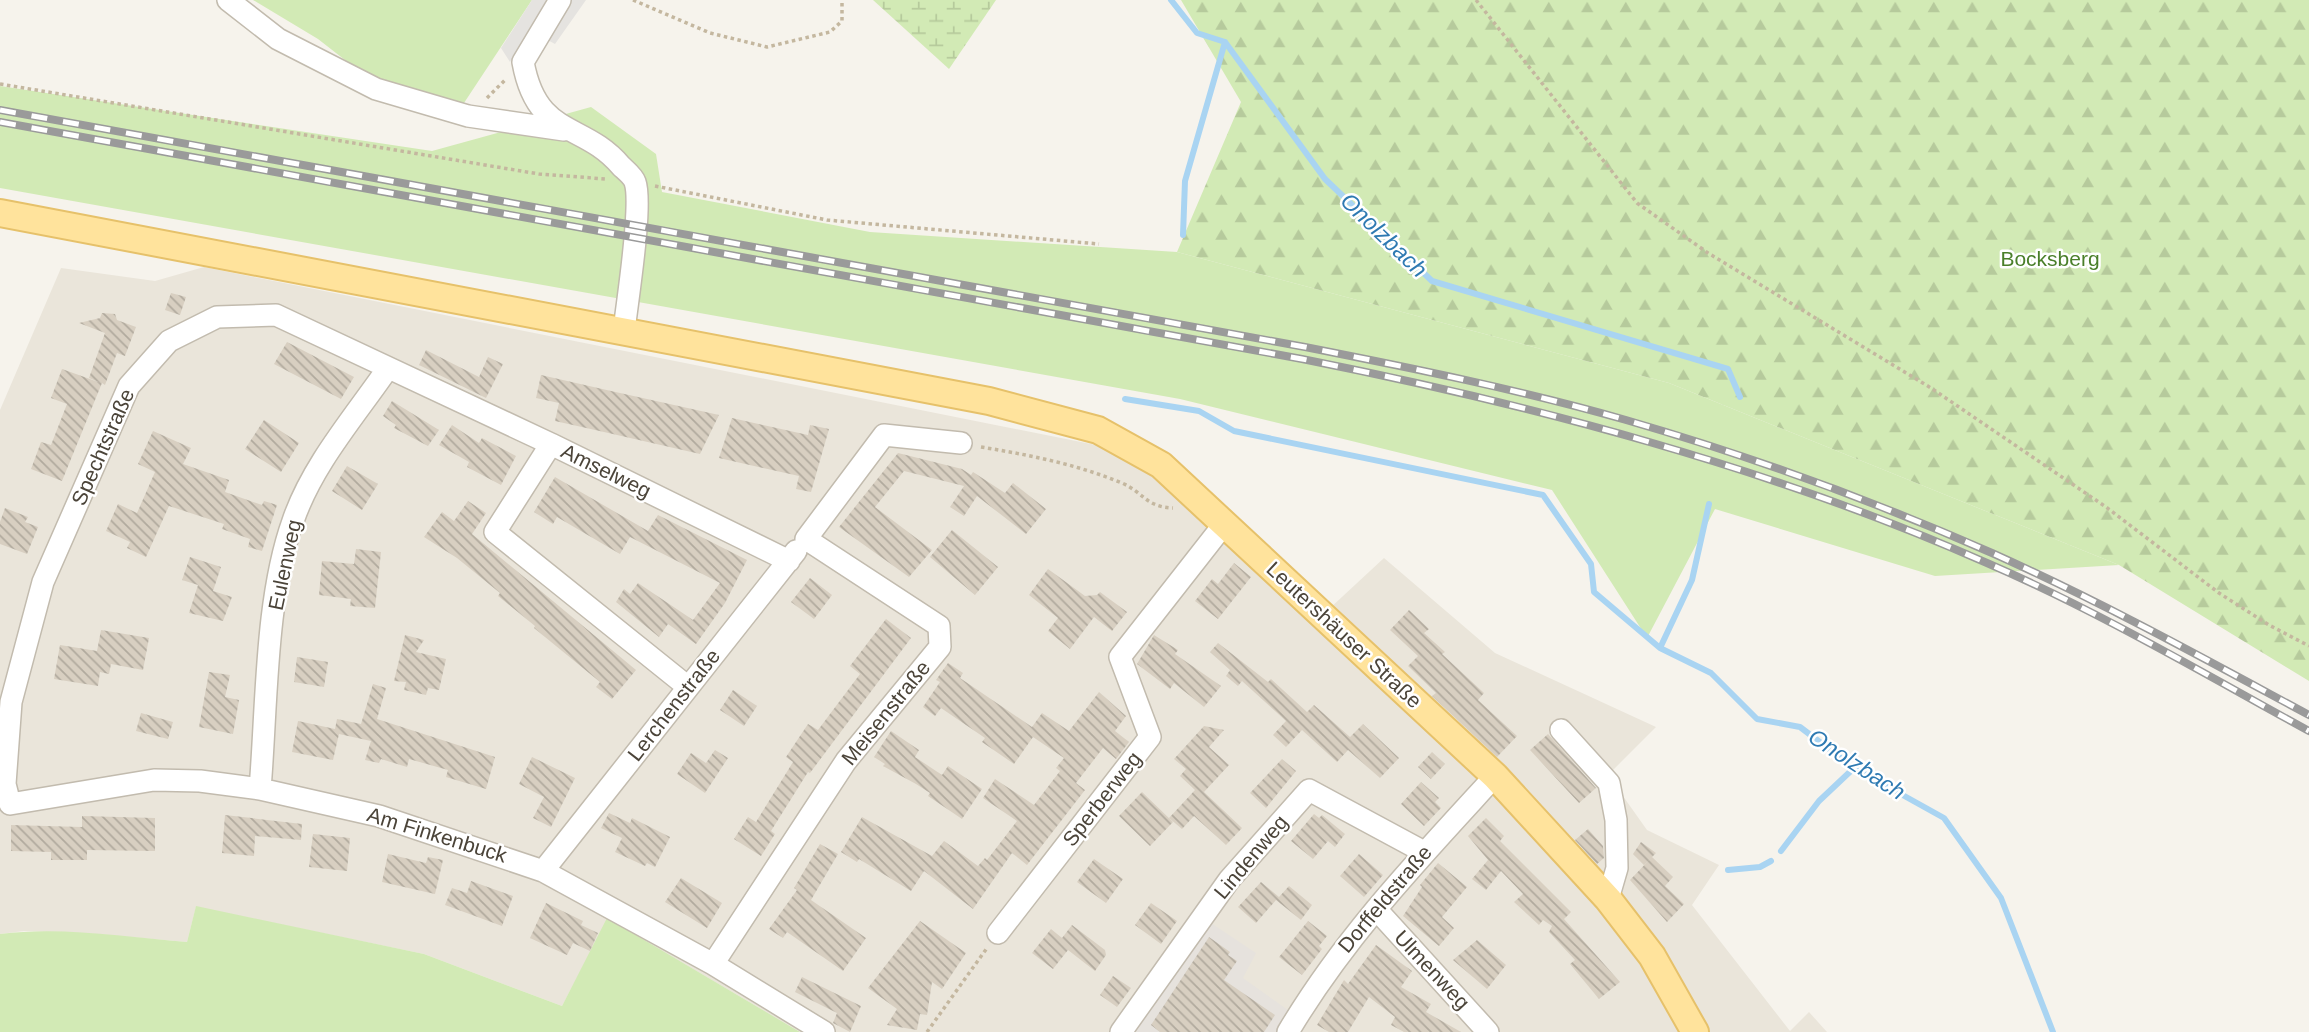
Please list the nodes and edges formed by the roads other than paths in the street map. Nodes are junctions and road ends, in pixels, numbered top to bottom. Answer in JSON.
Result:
{"nodes":[{"id":1,"x":228,"y":0,"type":"edge"},
{"id":2,"x":560,"y":0,"type":"edge"},
{"id":3,"x":566,"y":130,"type":"junction"},
{"id":4,"x":0,"y":213,"type":"edge"},
{"id":5,"x":624,"y":331,"type":"junction"},
{"id":6,"x":388,"y":368,"type":"junction"},
{"id":7,"x":961,"y":443,"type":"road end"},
{"id":8,"x":551,"y":444,"type":"junction"},
{"id":9,"x":1225,"y":523,"type":"junction"},
{"id":10,"x":806,"y":539,"type":"junction"},
{"id":11,"x":789,"y":561,"type":"junction"},
{"id":12,"x":688,"y":687,"type":"junction"},
{"id":13,"x":1561,"y":730,"type":"dead end"},
{"id":14,"x":1495,"y":776,"type":"junction"},
{"id":15,"x":260,"y":789,"type":"junction"},
{"id":16,"x":10,"y":804,"type":"joint"},
{"id":17,"x":1424,"y":852,"type":"junction"},
{"id":18,"x":543,"y":871,"type":"junction"},
{"id":19,"x":1608,"y":899,"type":"junction"},
{"id":20,"x":1376,"y":909,"type":"junction"},
{"id":21,"x":998,"y":933,"type":"road end"},
{"id":22,"x":713,"y":964,"type":"junction"},
{"id":23,"x":824,"y":1032,"type":"edge"},
{"id":24,"x":1121,"y":1032,"type":"edge"},
{"id":25,"x":1288,"y":1032,"type":"edge"},
{"id":26,"x":1488,"y":1032,"type":"edge"},
{"id":27,"x":1695,"y":1032,"type":"edge"}],
"edges":[{"from":1,"to":3,"type":"street"},
{"from":2,"to":3,"type":"street"},
{"from":3,"to":5,"type":"street"},
{"from":4,"to":5,"type":"main road","name":"Leutershäuser Straße"},
{"from":5,"to":9,"type":"main road","name":"Leutershäuser Straße"},
{"from":6,"to":8,"type":"street","name":"Spechtstraße"},
{"from":6,"to":15,"type":"street","name":"Eulenweg"},
{"from":6,"to":16,"type":"street","name":"Spechtstraße"},
{"from":7,"to":10,"type":"street"},
{"from":8,"to":11,"type":"street","name":"Amselweg"},
{"from":8,"to":12,"type":"street","name":"Amselweg"},
{"from":9,"to":14,"type":"main road","name":"Leutershäuser Straße"},
{"from":9,"to":21,"type":"street","name":"Sperberweg"},
{"from":10,"to":11,"type":"street","name":"Lerchenstraße"},
{"from":10,"to":22,"type":"street","name":"Meisenstraße"},
{"from":11,"to":12,"type":"street","name":"Lerchenstraße"},
{"from":12,"to":18,"type":"street","name":"Lerchenstraße"},
{"from":13,"to":19,"type":"street"},
{"from":14,"to":17,"type":"street","name":"Dorffeldstraße"},
{"from":14,"to":19,"type":"main road","name":"Leutershäuser Straße"},
{"from":15,"to":16,"type":"street","name":"Am Finkenbuck"},
{"from":15,"to":18,"type":"street","name":"Am Finkenbuck"},
{"from":17,"to":20,"type":"street","name":"Dorffeldstraße"},
{"from":17,"to":24,"type":"street","name":"Lindenweg"},
{"from":18,"to":22,"type":"street","name":"Am Finkenbuck"},
{"from":19,"to":27,"type":"main road","name":"Leutershäuser Straße"},
{"from":20,"to":25,"type":"street","name":"Dorffeldstraße"},
{"from":20,"to":26,"type":"street","name":"Ulmenweg"},
{"from":22,"to":23,"type":"street","name":"Am Finkenbuck"}]}
